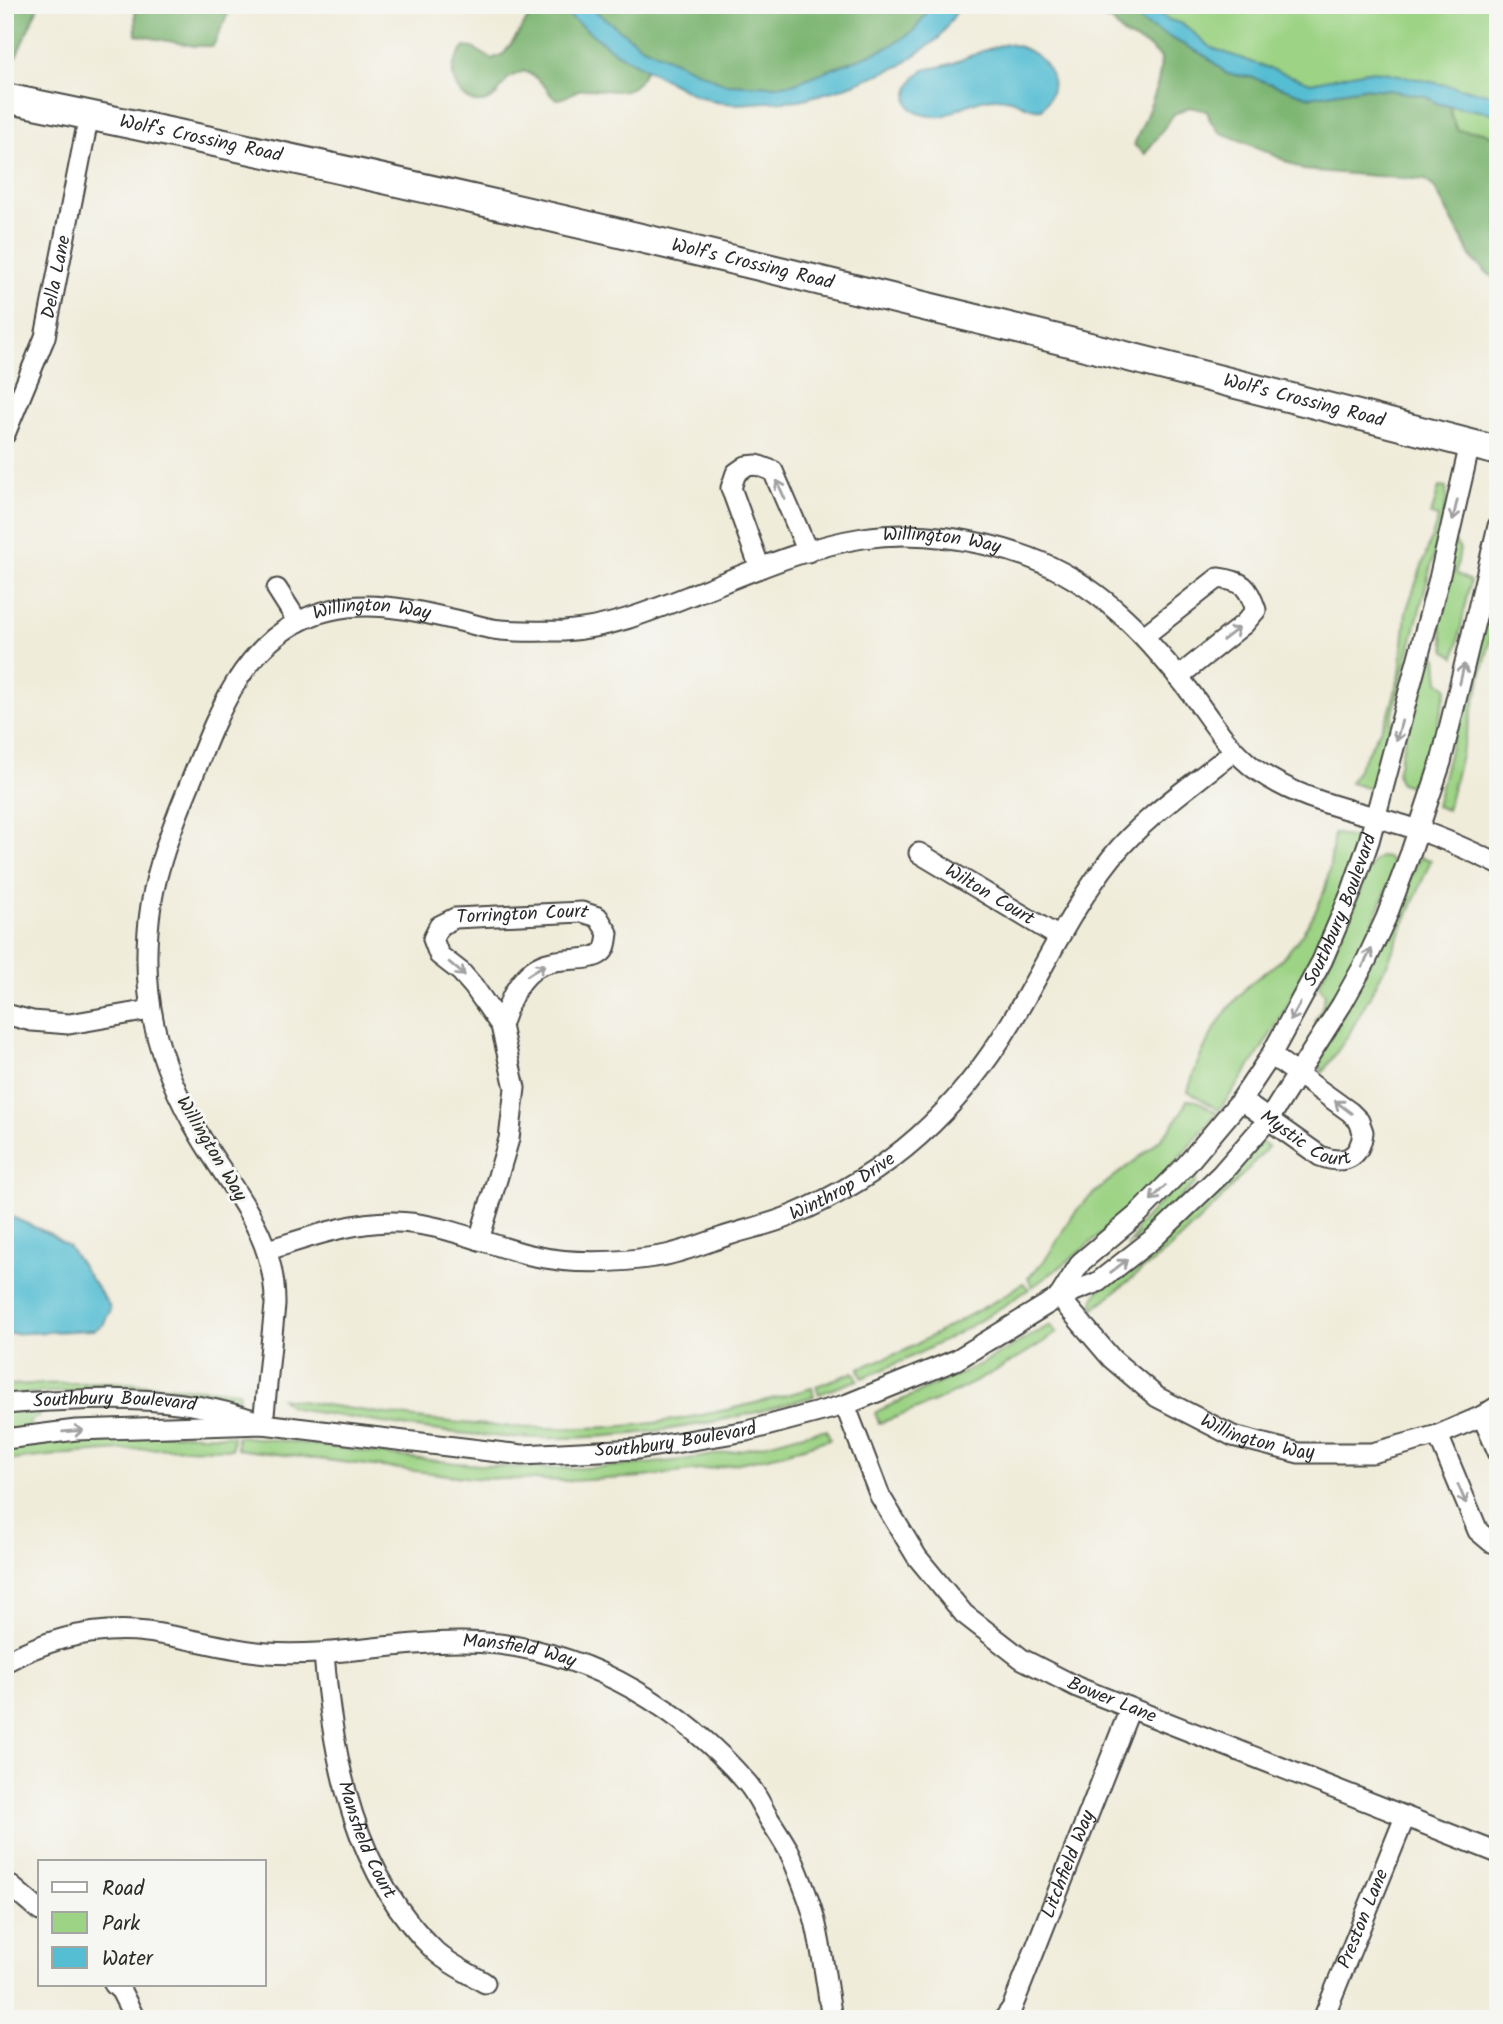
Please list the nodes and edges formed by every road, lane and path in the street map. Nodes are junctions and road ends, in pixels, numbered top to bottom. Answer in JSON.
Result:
{"nodes":[{"id":1,"x":5,"y":98,"type":"edge"},
{"id":2,"x":89,"y":115,"type":"junction"},
{"id":3,"x":5,"y":434,"type":"edge"},
{"id":4,"x":1470,"y":444,"type":"junction"},
{"id":5,"x":1498,"y":451,"type":"edge"},
{"id":6,"x":1498,"y":526,"type":"edge"},
{"id":7,"x":808,"y":552,"type":"junction"},
{"id":8,"x":760,"y":568,"type":"junction"},
{"id":9,"x":277,"y":589,"type":"dead end"},
{"id":10,"x":298,"y":622,"type":"junction"},
{"id":11,"x":1144,"y":636,"type":"junction"},
{"id":12,"x":1178,"y":677,"type":"junction"},
{"id":13,"x":1234,"y":751,"type":"junction"},
{"id":14,"x":1376,"y":818,"type":"junction"},
{"id":15,"x":1419,"y":830,"type":"junction"},
{"id":16,"x":919,"y":853,"type":"dead end"},
{"id":17,"x":1498,"y":864,"type":"edge"},
{"id":18,"x":1059,"y":937,"type":"junction"},
{"id":19,"x":150,"y":1010,"type":"junction"},
{"id":20,"x":5,"y":1014,"type":"edge"},
{"id":21,"x":500,"y":1026,"type":"junction"},
{"id":22,"x":1271,"y":1055,"type":"junction"},
{"id":23,"x":1299,"y":1074,"type":"junction"},
{"id":24,"x":1241,"y":1100,"type":"junction"},
{"id":25,"x":1269,"y":1119,"type":"junction"},
{"id":26,"x":479,"y":1240,"type":"junction"},
{"id":27,"x":268,"y":1250,"type":"junction"},
{"id":28,"x":1059,"y":1297,"type":"junction"},
{"id":29,"x":5,"y":1404,"type":"edge"},
{"id":30,"x":845,"y":1405,"type":"junction"},
{"id":31,"x":1490,"y":1411,"type":"edge"},
{"id":32,"x":263,"y":1424,"type":"junction"},
{"id":33,"x":1438,"y":1435,"type":"junction"},
{"id":34,"x":5,"y":1439,"type":"edge"},
{"id":35,"x":1498,"y":1452,"type":"edge"},
{"id":36,"x":1498,"y":1543,"type":"edge"},
{"id":37,"x":324,"y":1654,"type":"junction"},
{"id":38,"x":5,"y":1662,"type":"edge"},
{"id":39,"x":1130,"y":1709,"type":"junction"},
{"id":40,"x":1405,"y":1817,"type":"junction"},
{"id":41,"x":1498,"y":1853,"type":"edge"},
{"id":42,"x":5,"y":1881,"type":"edge"},
{"id":43,"x":38,"y":1910,"type":"edge"},
{"id":44,"x":485,"y":1983,"type":"dead end"},
{"id":45,"x":116,"y":1986,"type":"edge"},
{"id":46,"x":135,"y":2019,"type":"edge"},
{"id":47,"x":832,"y":2019,"type":"edge"},
{"id":48,"x":1004,"y":2019,"type":"edge"},
{"id":49,"x":1323,"y":2019,"type":"edge"}],
"edges":[{"from":1,"to":2,"type":"main road","name":"Wolf's Crossing Road"},
{"from":2,"to":3,"type":"street","name":"Della Lane"},
{"from":2,"to":4,"type":"main road","name":"Wolf's Crossing Road"},
{"from":4,"to":5,"type":"main road","name":"Wolf's Crossing Road"},
{"from":4,"to":14,"type":"street","name":"Southbury Boulevard","one_way":true},
{"from":15,"to":6,"type":"street","name":"Southbury Boulevard","one_way":true},
{"from":7,"to":8,"type":"street","name":"Willington Way"},
{"from":7,"to":8,"type":"street","one_way":true},
{"from":7,"to":11,"type":"street","name":"Willington Way"},
{"from":8,"to":10,"type":"street","name":"Willington Way"},
{"from":9,"to":10,"type":"street","name":"Willington Way"},
{"from":10,"to":19,"type":"street","name":"Willington Way"},
{"from":11,"to":12,"type":"street","name":"Willington Way"},
{"from":12,"to":11,"type":"street","one_way":true},
{"from":12,"to":13,"type":"street","name":"Willington Way"},
{"from":13,"to":14,"type":"street","name":"Willington Way"},
{"from":13,"to":18,"type":"street","name":"Winthrop Drive"},
{"from":14,"to":15,"type":"street","name":"Willington Way"},
{"from":14,"to":22,"type":"street","name":"Southbury Boulevard","one_way":true},
{"from":15,"to":17,"type":"street","name":"Willington Way"},
{"from":23,"to":15,"type":"street","name":"Southbury Boulevard","one_way":true},
{"from":16,"to":18,"type":"street","name":"Wilton Court"},
{"from":18,"to":26,"type":"street","name":"Winthrop Drive"},
{"from":19,"to":20,"type":"street"},
{"from":19,"to":27,"type":"street","name":"Willington Way"},
{"from":21,"to":21,"type":"street","name":"Torrington Court","one_way":true},
{"from":21,"to":26,"type":"street","name":"Torrington Court"},
{"from":22,"to":23,"type":"street","name":"Mystic Court"},
{"from":22,"to":24,"type":"street","name":"Southbury Boulevard"},
{"from":23,"to":25,"type":"street","name":"Southbury Boulevard"},
{"from":25,"to":23,"type":"street","name":"Mystic Court","one_way":true},
{"from":24,"to":25,"type":"street","name":"Mystic Court"},
{"from":24,"to":28,"type":"street","name":"Southbury Boulevard","one_way":true},
{"from":28,"to":25,"type":"street","name":"Southbury Boulevard","one_way":true},
{"from":26,"to":27,"type":"street","name":"Winthrop Drive"},
{"from":27,"to":32,"type":"street","name":"Willington Way"},
{"from":28,"to":30,"type":"street","name":"Southbury Boulevard"},
{"from":28,"to":33,"type":"street","name":"Willington Way"},
{"from":29,"to":32,"type":"street","name":"Southbury Boulevard"},
{"from":30,"to":32,"type":"street","name":"Southbury Boulevard"},
{"from":30,"to":39,"type":"street","name":"Bower Lane"},
{"from":31,"to":33,"type":"street","name":"Willington Way"},
{"from":31,"to":35,"type":"street"},
{"from":34,"to":32,"type":"street","name":"Southbury Boulevard","one_way":true},
{"from":33,"to":36,"type":"street","one_way":true},
{"from":37,"to":38,"type":"street","name":"Mansfield Way"},
{"from":37,"to":44,"type":"street","name":"Mansfield Court"},
{"from":37,"to":47,"type":"street","name":"Mansfield Way"},
{"from":39,"to":40,"type":"street","name":"Bower Lane"},
{"from":39,"to":48,"type":"street","name":"Litchfield Way"},
{"from":40,"to":41,"type":"street","name":"Bower Lane"},
{"from":40,"to":49,"type":"street","name":"Preston Lane"},
{"from":42,"to":43,"type":"street"},
{"from":45,"to":46,"type":"street"}]}
